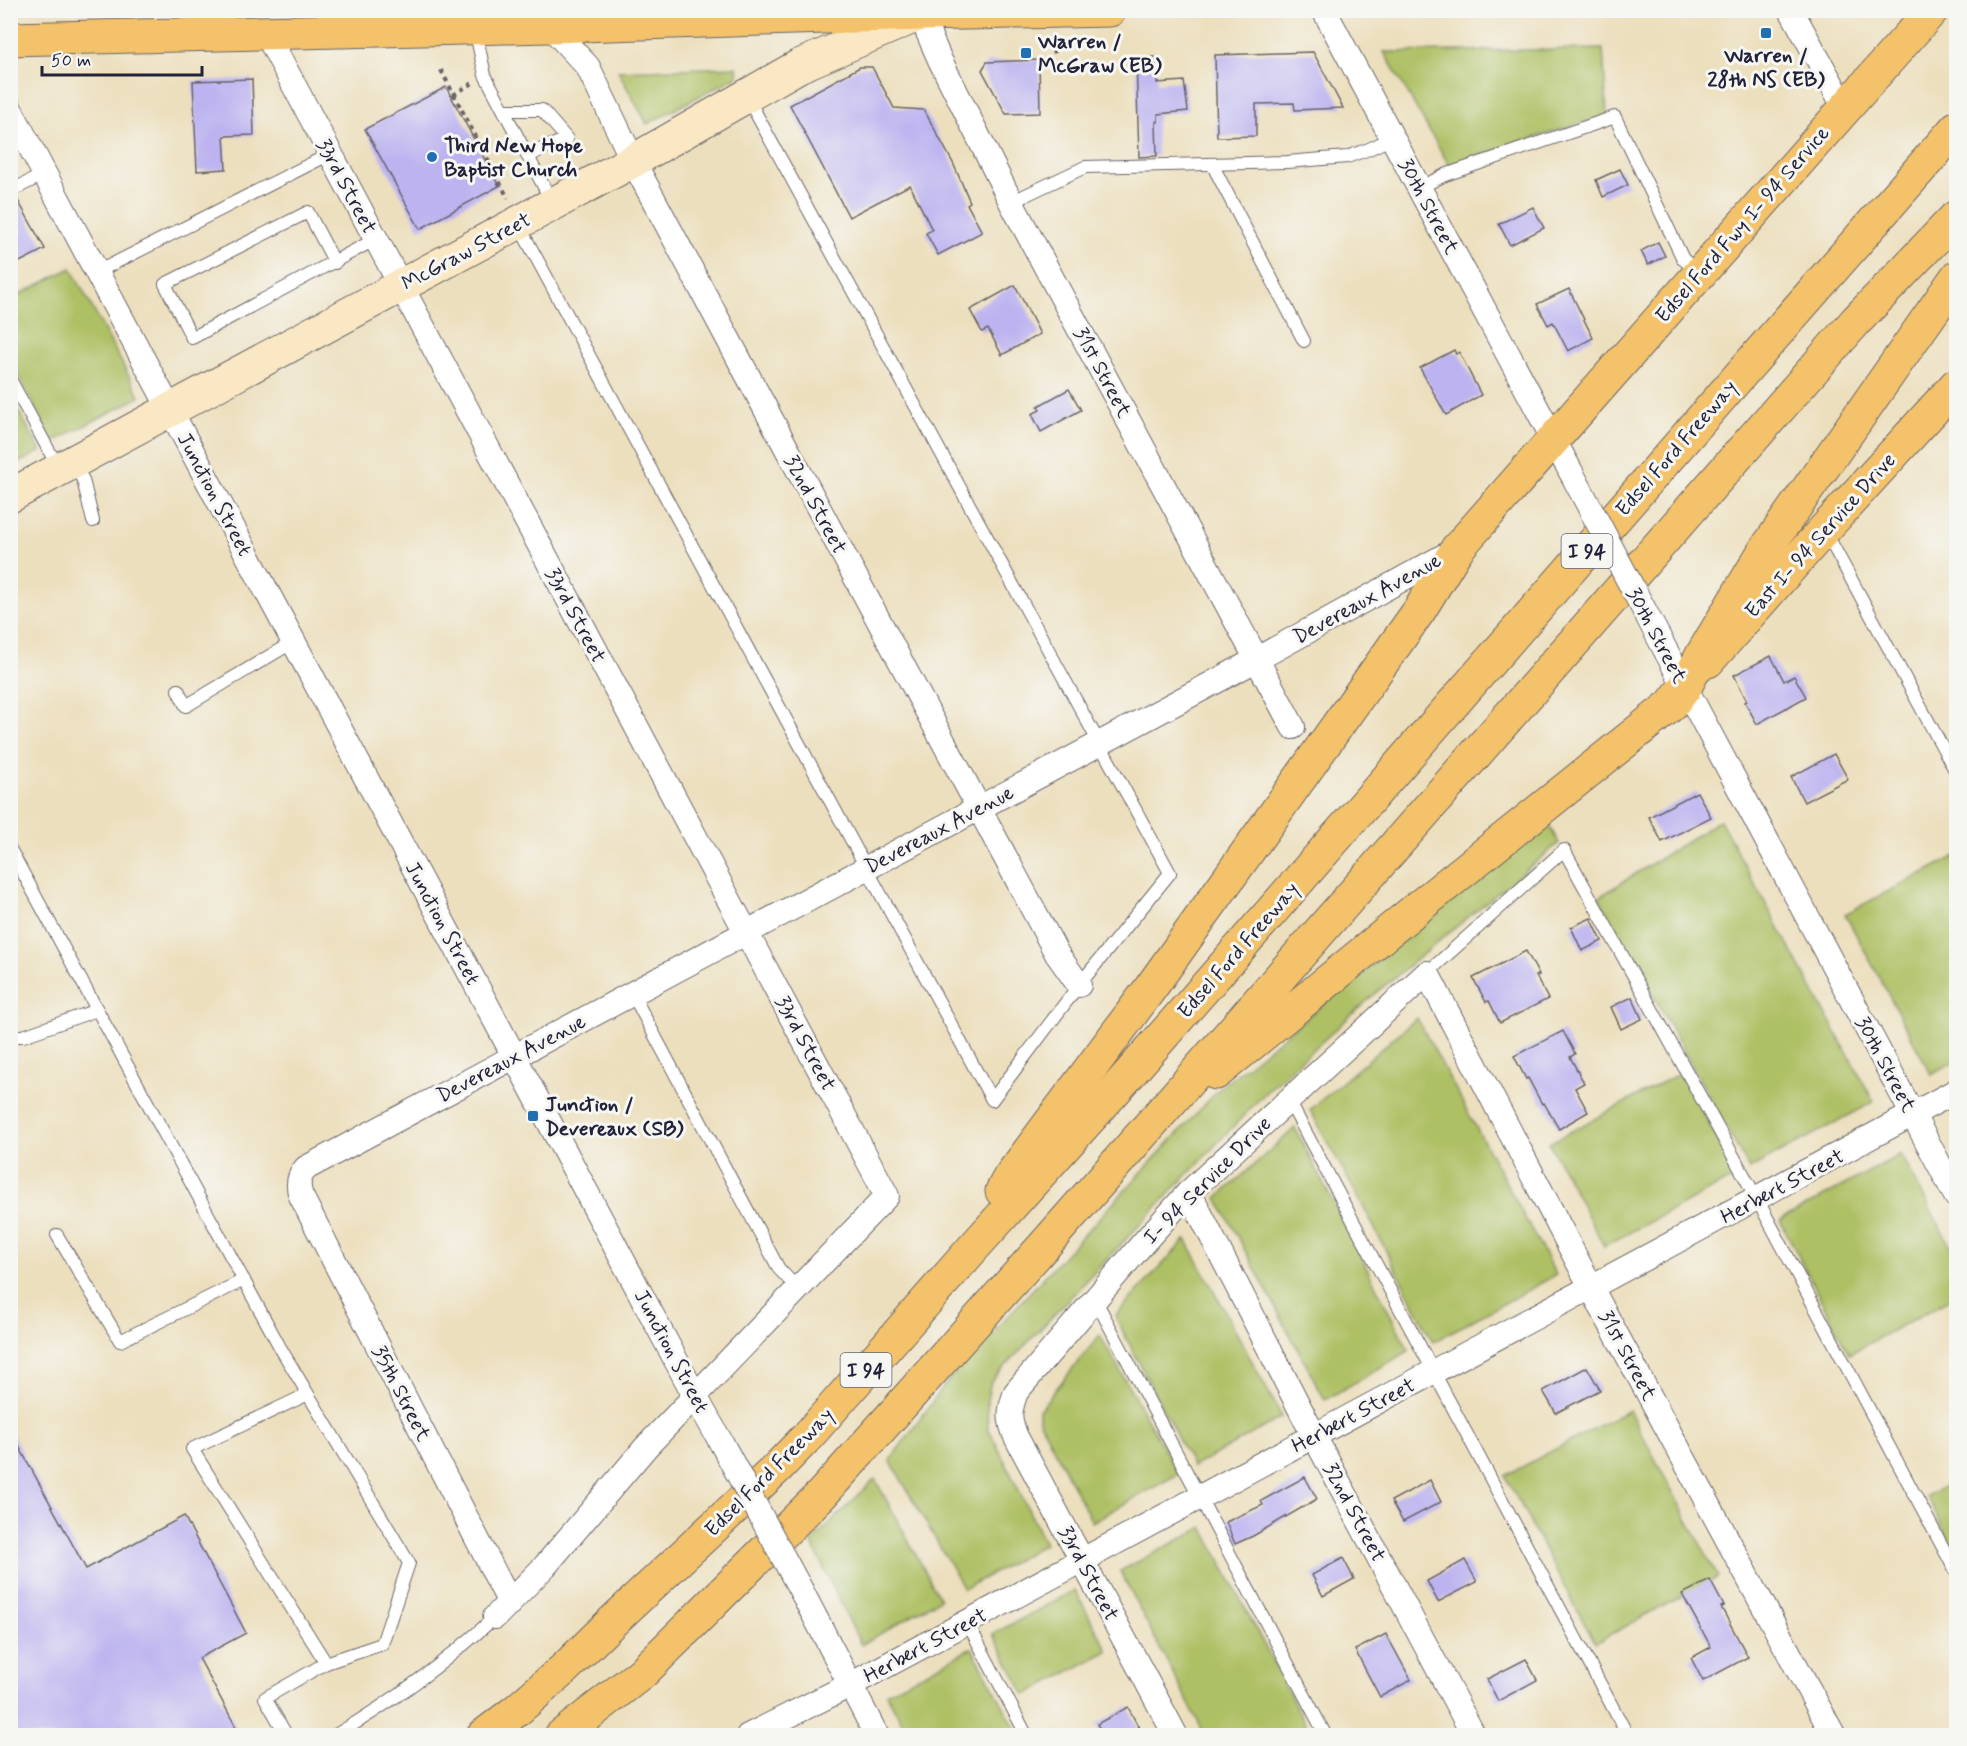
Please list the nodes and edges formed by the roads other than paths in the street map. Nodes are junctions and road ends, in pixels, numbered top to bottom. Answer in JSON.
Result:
{"nodes":[{"id":1,"x":1110,"y":10,"type":"edge"},
{"id":2,"x":1324,"y":10,"type":"edge"},
{"id":3,"x":1791,"y":10,"type":"edge"},
{"id":4,"x":1932,"y":10,"type":"edge"},
{"id":5,"x":922,"y":12,"type":"edge"},
{"id":6,"x":735,"y":16,"type":"edge"},
{"id":7,"x":546,"y":18,"type":"edge"},
{"id":8,"x":202,"y":23,"type":"edge"},
{"id":9,"x":475,"y":28,"type":"junction"},
{"id":10,"x":266,"y":33,"type":"junction"},
{"id":11,"x":10,"y":39,"type":"edge"},
{"id":12,"x":746,"y":96,"type":"junction"},
{"id":13,"x":1845,"y":108,"type":"junction"},
{"id":14,"x":10,"y":109,"type":"edge"},
{"id":15,"x":504,"y":110,"type":"junction"},
{"id":16,"x":1956,"y":128,"type":"edge"},
{"id":17,"x":1392,"y":138,"type":"junction"},
{"id":18,"x":330,"y":154,"type":"junction"},
{"id":19,"x":528,"y":158,"type":"junction"},
{"id":20,"x":633,"y":161,"type":"junction"},
{"id":21,"x":1212,"y":164,"type":"junction"},
{"id":22,"x":45,"y":174,"type":"junction"},
{"id":23,"x":1419,"y":188,"type":"junction"},
{"id":24,"x":10,"y":191,"type":"edge"},
{"id":25,"x":1011,"y":202,"type":"junction"},
{"id":26,"x":553,"y":204,"type":"junction"},
{"id":27,"x":514,"y":214,"type":"junction"},
{"id":28,"x":1956,"y":217,"type":"edge"},
{"id":29,"x":376,"y":239,"type":"junction"},
{"id":30,"x":335,"y":263,"type":"junction"},
{"id":31,"x":97,"y":272,"type":"junction"},
{"id":32,"x":1699,"y":273,"type":"junction"},
{"id":33,"x":1956,"y":278,"type":"edge"},
{"id":34,"x":401,"y":286,"type":"junction"},
{"id":35,"x":1304,"y":340,"type":"dead end"},
{"id":36,"x":10,"y":379,"type":"edge"},
{"id":37,"x":1956,"y":385,"type":"edge"},
{"id":38,"x":171,"y":410,"type":"junction"},
{"id":39,"x":1553,"y":439,"type":"junction"},
{"id":40,"x":66,"y":466,"type":"junction"},
{"id":41,"x":10,"y":496,"type":"edge"},
{"id":42,"x":93,"y":521,"type":"dead end"},
{"id":43,"x":1824,"y":529,"type":"junction"},
{"id":44,"x":1457,"y":549,"type":"junction"},
{"id":45,"x":293,"y":642,"type":"junction"},
{"id":46,"x":1256,"y":659,"type":"junction"},
{"id":47,"x":1685,"y":687,"type":"junction"},
{"id":48,"x":178,"y":690,"type":"dead end"},
{"id":49,"x":1293,"y":727,"type":"dead end"},
{"id":50,"x":1099,"y":743,"type":"junction"},
{"id":51,"x":1956,"y":772,"type":"edge"},
{"id":52,"x":978,"y":807,"type":"junction"},
{"id":53,"x":10,"y":849,"type":"edge"},
{"id":54,"x":866,"y":868,"type":"junction"},
{"id":55,"x":746,"y":932,"type":"junction"},
{"id":56,"x":1427,"y":973,"type":"junction"},
{"id":57,"x":1079,"y":985,"type":"junction"},
{"id":58,"x":632,"y":993,"type":"junction"},
{"id":59,"x":97,"y":1010,"type":"junction"},
{"id":60,"x":10,"y":1036,"type":"edge"},
{"id":61,"x":514,"y":1056,"type":"junction"},
{"id":62,"x":1956,"y":1091,"type":"edge"},
{"id":63,"x":1288,"y":1099,"type":"junction"},
{"id":64,"x":1913,"y":1115,"type":"junction"},
{"id":65,"x":1156,"y":1117,"type":"junction"},
{"id":66,"x":298,"y":1182,"type":"joint"},
{"id":67,"x":1189,"y":1192,"type":"junction"},
{"id":68,"x":1956,"y":1196,"type":"edge"},
{"id":69,"x":1758,"y":1199,"type":"junction"},
{"id":70,"x":57,"y":1235,"type":"dead end"},
{"id":71,"x":974,"y":1247,"type":"junction"},
{"id":72,"x":244,"y":1280,"type":"junction"},
{"id":73,"x":1591,"y":1287,"type":"junction"},
{"id":74,"x":797,"y":1288,"type":"junction"},
{"id":75,"x":1095,"y":1299,"type":"junction"},
{"id":76,"x":1433,"y":1372,"type":"junction"},
{"id":77,"x":308,"y":1394,"type":"junction"},
{"id":78,"x":695,"y":1396,"type":"junction"},
{"id":79,"x":1010,"y":1408,"type":"joint"},
{"id":80,"x":1314,"y":1436,"type":"junction"},
{"id":81,"x":1200,"y":1497,"type":"junction"},
{"id":82,"x":1083,"y":1561,"type":"junction"},
{"id":83,"x":1956,"y":1572,"type":"edge"},
{"id":84,"x":502,"y":1610,"type":"junction"},
{"id":85,"x":967,"y":1622,"type":"junction"},
{"id":86,"x":326,"y":1664,"type":"junction"},
{"id":87,"x":850,"y":1685,"type":"junction"},
{"id":88,"x":287,"y":1736,"type":"edge"},
{"id":89,"x":334,"y":1736,"type":"edge"},
{"id":90,"x":483,"y":1736,"type":"edge"},
{"id":91,"x":561,"y":1736,"type":"edge"},
{"id":92,"x":748,"y":1736,"type":"edge"},
{"id":93,"x":877,"y":1736,"type":"edge"},
{"id":94,"x":1027,"y":1736,"type":"edge"},
{"id":95,"x":1176,"y":1736,"type":"edge"},
{"id":96,"x":1326,"y":1736,"type":"edge"},
{"id":97,"x":1474,"y":1736,"type":"edge"},
{"id":98,"x":1628,"y":1736,"type":"edge"},
{"id":99,"x":1834,"y":1736,"type":"edge"}],
"edges":[{"from":1,"to":5,"type":"main road"},
{"from":2,"to":17,"type":"street","name":"30th Street"},
{"from":3,"to":13,"type":"street"},
{"from":4,"to":13,"type":"main road","name":"Edsel Ford Fwy I- 94 Service"},
{"from":5,"to":6,"type":"main road"},
{"from":5,"to":12,"type":"street","name":"McGraw Street"},
{"from":5,"to":25,"type":"street","name":"31st Street"},
{"from":6,"to":7,"type":"main road"},
{"from":7,"to":9,"type":"main road"},
{"from":7,"to":20,"type":"street","name":"32nd Street"},
{"from":8,"to":10,"type":"main road"},
{"from":8,"to":11,"type":"main road"},
{"from":9,"to":10,"type":"main road"},
{"from":9,"to":15,"type":"lane"},
{"from":10,"to":18,"type":"street","name":"33rd Street"},
{"from":12,"to":20,"type":"street","name":"McGraw Street"},
{"from":12,"to":50,"type":"lane"},
{"from":13,"to":32,"type":"main road","name":"Edsel Ford Fwy I- 94 Service"},
{"from":14,"to":22,"type":"street","name":"Junction Street"},
{"from":15,"to":19,"type":"lane"},
{"from":15,"to":19,"type":"lane"},
{"from":16,"to":71,"type":"main road","name":"Edsel Ford Freeway","number":"I 94"},
{"from":17,"to":21,"type":"lane"},
{"from":17,"to":23,"type":"street","name":"30th Street"},
{"from":18,"to":29,"type":"street","name":"33rd Street"},
{"from":18,"to":31,"type":"lane"},
{"from":19,"to":26,"type":"lane"},
{"from":20,"to":26,"type":"street","name":"McGraw Street"},
{"from":20,"to":52,"type":"street","name":"32nd Street"},
{"from":21,"to":25,"type":"lane"},
{"from":21,"to":35,"type":"lane"},
{"from":22,"to":24,"type":"lane"},
{"from":22,"to":31,"type":"street","name":"Junction Street"},
{"from":23,"to":32,"type":"lane"},
{"from":23,"to":39,"type":"street","name":"30th Street"},
{"from":25,"to":46,"type":"street","name":"31st Street"},
{"from":26,"to":27,"type":"street","name":"McGraw Street"},
{"from":27,"to":34,"type":"street","name":"McGraw Street"},
{"from":27,"to":54,"type":"lane"},
{"from":28,"to":65,"type":"main road","number":"I 94"},
{"from":29,"to":30,"type":"lane"},
{"from":29,"to":34,"type":"street","name":"33rd Street"},
{"from":30,"to":30,"type":"lane"},
{"from":31,"to":38,"type":"street","name":"Junction Street"},
{"from":32,"to":39,"type":"main road","name":"Edsel Ford Fwy I- 94 Service"},
{"from":33,"to":47,"type":"main road"},
{"from":34,"to":38,"type":"street","name":"McGraw Street"},
{"from":34,"to":55,"type":"street","name":"33rd Street"},
{"from":36,"to":40,"type":"lane"},
{"from":37,"to":43,"type":"main road","name":"East I- 94 Service Drive"},
{"from":38,"to":40,"type":"street","name":"McGraw Street"},
{"from":38,"to":45,"type":"street","name":"Junction Street"},
{"from":39,"to":44,"type":"main road","name":"Devereaux Avenue"},
{"from":39,"to":47,"type":"street","name":"30th Street","bridge":true},
{"from":40,"to":41,"type":"street","name":"McGraw Street"},
{"from":40,"to":42,"type":"lane"},
{"from":43,"to":47,"type":"main road","name":"East I- 94 Service Drive"},
{"from":43,"to":51,"type":"lane"},
{"from":44,"to":46,"type":"street","name":"Devereaux Avenue"},
{"from":44,"to":71,"type":"main road"},
{"from":45,"to":48,"type":"lane"},
{"from":45,"to":61,"type":"street","name":"Junction Street"},
{"from":46,"to":49,"type":"street","name":"31st Street"},
{"from":46,"to":50,"type":"street","name":"Devereaux Avenue"},
{"from":47,"to":64,"type":"street","name":"30th Street"},
{"from":47,"to":65,"type":"main road"},
{"from":50,"to":52,"type":"street","name":"Devereaux Avenue"},
{"from":50,"to":57,"type":"lane"},
{"from":52,"to":54,"type":"street","name":"Devereaux Avenue"},
{"from":52,"to":57,"type":"street","name":"32nd Street"},
{"from":53,"to":59,"type":"lane"},
{"from":54,"to":55,"type":"street","name":"Devereaux Avenue"},
{"from":54,"to":57,"type":"lane"},
{"from":55,"to":58,"type":"street","name":"Devereaux Avenue"},
{"from":55,"to":74,"type":"street","name":"33rd Street"},
{"from":56,"to":63,"type":"street","name":"I- 94 Service Drive"},
{"from":56,"to":69,"type":"lane"},
{"from":56,"to":73,"type":"street","name":"31st Street"},
{"from":58,"to":61,"type":"street","name":"Devereaux Avenue"},
{"from":58,"to":74,"type":"lane"},
{"from":59,"to":60,"type":"lane"},
{"from":59,"to":72,"type":"lane"},
{"from":61,"to":66,"type":"street","name":"Devereaux Avenue"},
{"from":61,"to":78,"type":"street","name":"Junction Street"},
{"from":62,"to":64,"type":"street","name":"Herbert Street"},
{"from":63,"to":67,"type":"street","name":"I- 94 Service Drive"},
{"from":63,"to":76,"type":"lane"},
{"from":64,"to":68,"type":"street","name":"30th Street"},
{"from":64,"to":69,"type":"street","name":"Herbert Street"},
{"from":65,"to":91,"type":"main road","number":"I 94"},
{"from":66,"to":84,"type":"street","name":"35th Street"},
{"from":67,"to":75,"type":"street","name":"I- 94 Service Drive"},
{"from":67,"to":80,"type":"street","name":"32nd Street"},
{"from":69,"to":73,"type":"street","name":"Herbert Street"},
{"from":69,"to":83,"type":"lane"},
{"from":70,"to":72,"type":"lane"},
{"from":71,"to":90,"type":"main road","name":"Edsel Ford Freeway","number":"I 94"},
{"from":72,"to":77,"type":"lane"},
{"from":73,"to":76,"type":"street","name":"Herbert Street"},
{"from":73,"to":99,"type":"street","name":"31st Street"},
{"from":74,"to":78,"type":"street"},
{"from":75,"to":79,"type":"street","name":"I- 94 Service Drive"},
{"from":75,"to":81,"type":"lane"},
{"from":76,"to":80,"type":"street","name":"Herbert Street"},
{"from":76,"to":98,"type":"lane"},
{"from":77,"to":86,"type":"lane"},
{"from":77,"to":86,"type":"lane"},
{"from":78,"to":84,"type":"street"},
{"from":78,"to":87,"type":"street","name":"Junction Street","bridge":true},
{"from":79,"to":82,"type":"street","name":"33rd Street"},
{"from":80,"to":81,"type":"street","name":"Herbert Street"},
{"from":80,"to":97,"type":"street","name":"32nd Street"},
{"from":81,"to":82,"type":"street","name":"Herbert Street"},
{"from":81,"to":96,"type":"lane"},
{"from":82,"to":85,"type":"street","name":"Herbert Street"},
{"from":82,"to":95,"type":"street","name":"33rd Street"},
{"from":84,"to":89,"type":"lane"},
{"from":85,"to":87,"type":"street","name":"Herbert Street"},
{"from":85,"to":94,"type":"lane"},
{"from":86,"to":88,"type":"lane"},
{"from":87,"to":92,"type":"street","name":"Herbert Street"},
{"from":87,"to":93,"type":"street","name":"Junction Street"}]}
